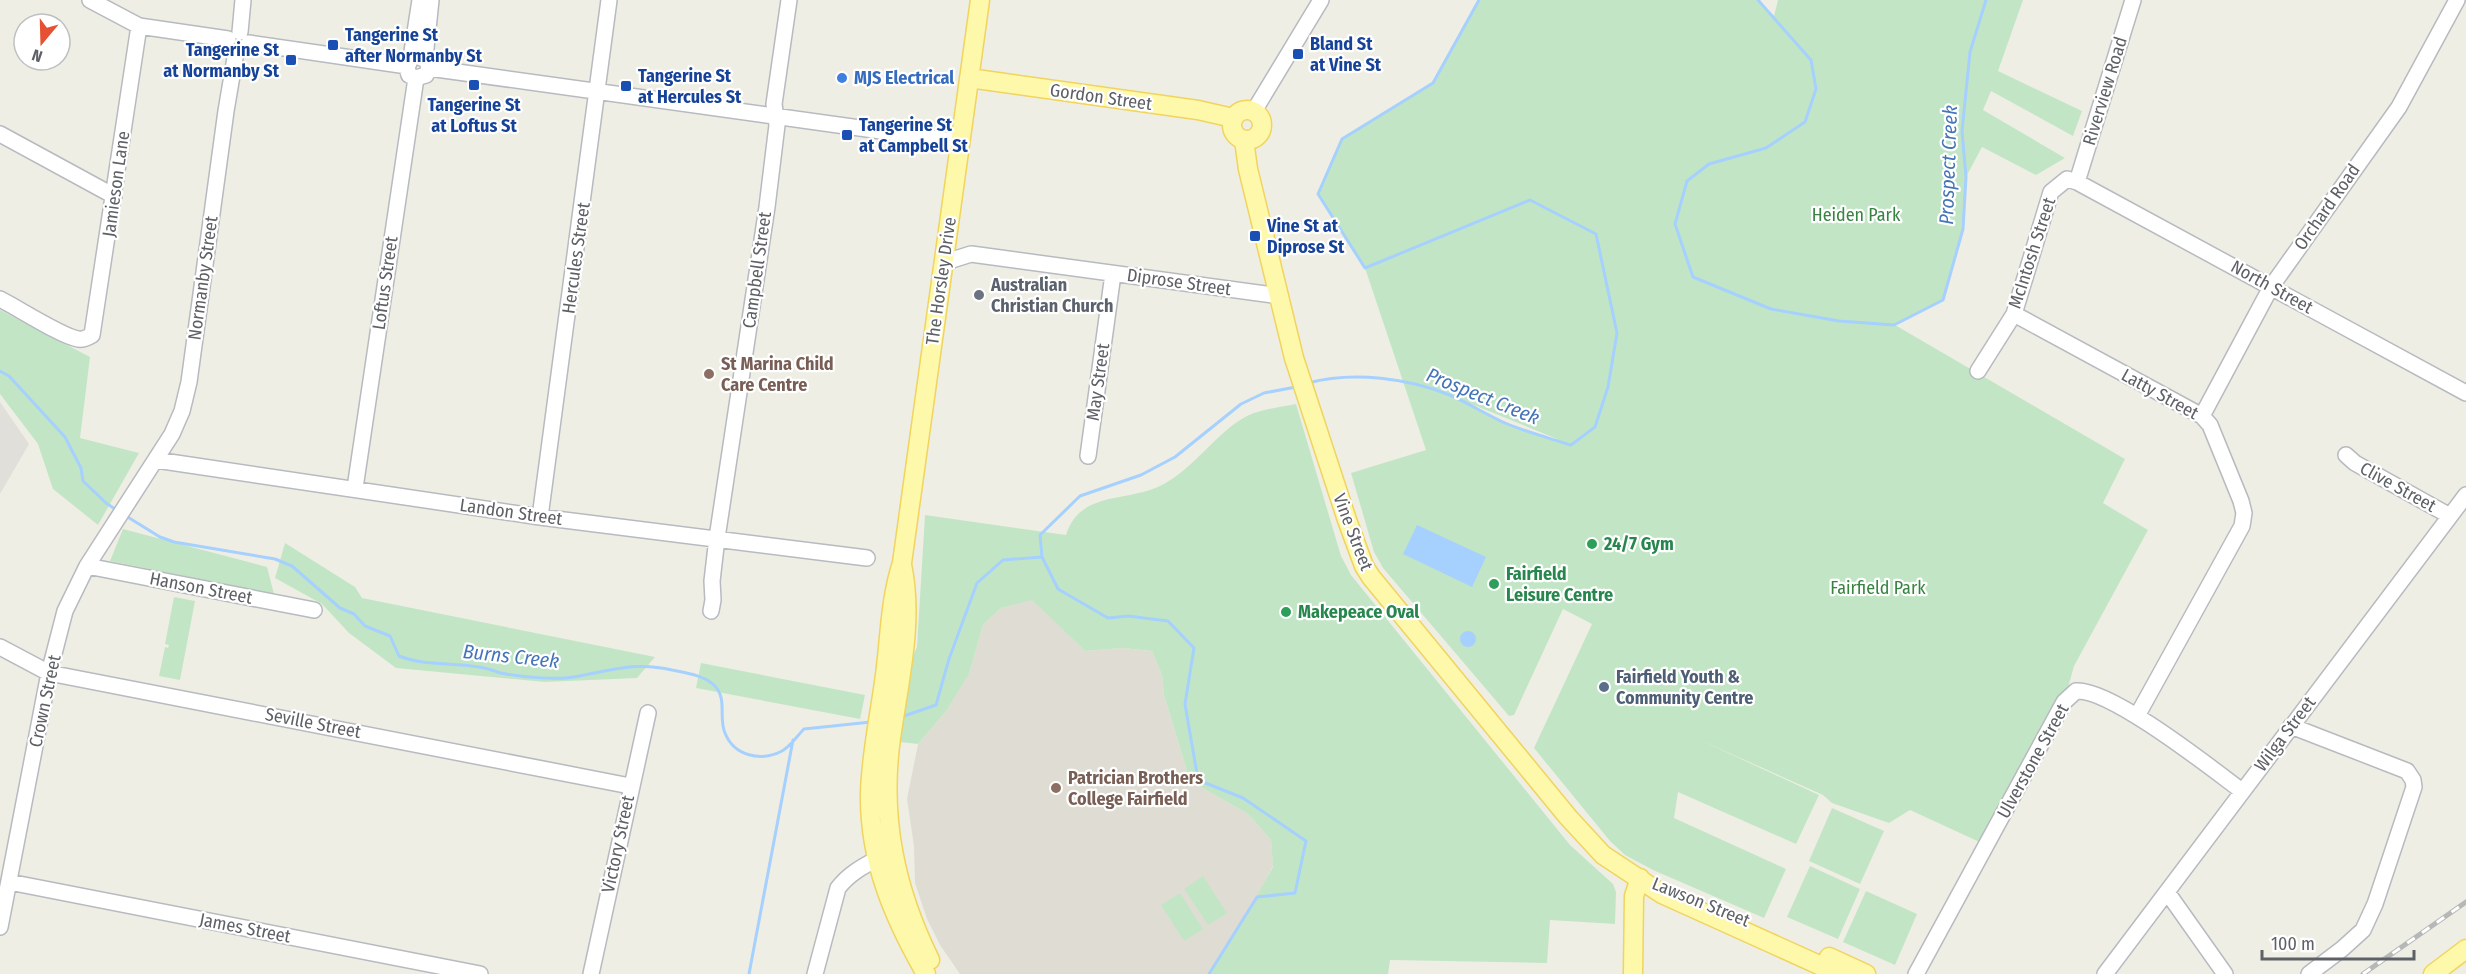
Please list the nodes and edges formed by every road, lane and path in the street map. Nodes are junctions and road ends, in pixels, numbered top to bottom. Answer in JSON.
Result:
{"nodes":[{"id":1,"x":90,"y":0,"type":"edge"},
{"id":2,"x":243,"y":0,"type":"edge"},
{"id":3,"x":420,"y":0,"type":"edge"},
{"id":4,"x":431,"y":0,"type":"edge"},
{"id":5,"x":609,"y":0,"type":"edge"},
{"id":6,"x":789,"y":0,"type":"edge"},
{"id":7,"x":980,"y":0,"type":"edge"},
{"id":8,"x":1321,"y":0,"type":"edge"},
{"id":9,"x":2133,"y":0,"type":"edge"},
{"id":10,"x":2457,"y":0,"type":"edge"},
{"id":11,"x":139,"y":26,"type":"junction"},
{"id":12,"x":238,"y":42,"type":"junction"},
{"id":13,"x":417,"y":66,"type":"junction"},
{"id":14,"x":969,"y":78,"type":"junction"},
{"id":15,"x":598,"y":92,"type":"junction"},
{"id":16,"x":1254,"y":111,"type":"junction"},
{"id":17,"x":776,"y":117,"type":"junction"},
{"id":18,"x":1233,"y":118,"type":"junction"},
{"id":19,"x":0,"y":134,"type":"edge"},
{"id":20,"x":1244,"y":140,"type":"junction"},
{"id":21,"x":960,"y":142,"type":"junction"},
{"id":22,"x":2077,"y":182,"type":"junction"},
{"id":23,"x":114,"y":196,"type":"junction"},
{"id":24,"x":947,"y":235,"type":"junction"},
{"id":25,"x":971,"y":254,"type":"junction"},
{"id":26,"x":943,"y":266,"type":"junction"},
{"id":27,"x":1113,"y":274,"type":"junction"},
{"id":28,"x":2271,"y":286,"type":"junction"},
{"id":29,"x":1280,"y":296,"type":"junction"},
{"id":30,"x":0,"y":299,"type":"edge"},
{"id":31,"x":2013,"y":314,"type":"junction"},
{"id":32,"x":1978,"y":371,"type":"dead end"},
{"id":33,"x":2466,"y":393,"type":"edge"},
{"id":34,"x":2202,"y":416,"type":"junction"},
{"id":35,"x":2346,"y":455,"type":"dead end"},
{"id":36,"x":1088,"y":456,"type":"dead end"},
{"id":37,"x":156,"y":460,"type":"junction"},
{"id":38,"x":355,"y":488,"type":"junction"},
{"id":39,"x":134,"y":491,"type":"joint"},
{"id":40,"x":2466,"y":495,"type":"edge"},
{"id":41,"x":2450,"y":516,"type":"junction"},
{"id":42,"x":540,"y":517,"type":"junction"},
{"id":43,"x":717,"y":538,"type":"junction"},
{"id":44,"x":867,"y":558,"type":"dead end"},
{"id":45,"x":87,"y":566,"type":"junction"},
{"id":46,"x":314,"y":610,"type":"dead end"},
{"id":47,"x":711,"y":610,"type":"dead end"},
{"id":48,"x":0,"y":647,"type":"edge"},
{"id":49,"x":49,"y":673,"type":"junction"},
{"id":50,"x":648,"y":713,"type":"dead end"},
{"id":51,"x":2137,"y":716,"type":"junction"},
{"id":52,"x":2291,"y":726,"type":"junction"},
{"id":53,"x":630,"y":786,"type":"junction"},
{"id":54,"x":2242,"y":791,"type":"junction"},
{"id":55,"x":884,"y":856,"type":"junction"},
{"id":56,"x":1640,"y":878,"type":"junction"},
{"id":57,"x":9,"y":882,"type":"junction"},
{"id":58,"x":2167,"y":892,"type":"junction"},
{"id":59,"x":0,"y":927,"type":"edge"},
{"id":60,"x":2466,"y":949,"type":"edge"},
{"id":61,"x":2438,"y":970,"type":"edge"},
{"id":62,"x":480,"y":974,"type":"edge"},
{"id":63,"x":591,"y":974,"type":"edge"},
{"id":64,"x":815,"y":974,"type":"edge"},
{"id":65,"x":926,"y":974,"type":"edge"},
{"id":66,"x":938,"y":974,"type":"edge"},
{"id":67,"x":1633,"y":974,"type":"edge"},
{"id":68,"x":1839,"y":974,"type":"edge"},
{"id":69,"x":1866,"y":974,"type":"edge"},
{"id":70,"x":1916,"y":974,"type":"edge"},
{"id":71,"x":2105,"y":974,"type":"edge"},
{"id":72,"x":2226,"y":974,"type":"edge"},
{"id":73,"x":2309,"y":974,"type":"edge"},
{"id":74,"x":2418,"y":974,"type":"edge"}],
"edges":[{"from":1,"to":11,"type":"street"},
{"from":2,"to":12,"type":"street","name":"Normanby Street"},
{"from":3,"to":13,"type":"street"},
{"from":4,"to":13,"type":"street"},
{"from":5,"to":15,"type":"street","name":"Hercules Street"},
{"from":6,"to":17,"type":"street","name":"Campbell Street"},
{"from":7,"to":14,"type":"main road","name":"The Horsley Drive"},
{"from":8,"to":16,"type":"street"},
{"from":9,"to":22,"type":"street","name":"Riverview Road"},
{"from":10,"to":28,"type":"street","name":"Orchard Road"},
{"from":11,"to":12,"type":"street"},
{"from":11,"to":23,"type":"street","name":"Jamieson Lane"},
{"from":12,"to":13,"type":"street"},
{"from":12,"to":37,"type":"street","name":"Normanby Street"},
{"from":13,"to":15,"type":"street"},
{"from":13,"to":38,"type":"street","name":"Loftus Street"},
{"from":14,"to":18,"type":"main road","name":"Gordon Street"},
{"from":14,"to":21,"type":"main road","name":"The Horsley Drive"},
{"from":15,"to":17,"type":"street"},
{"from":15,"to":42,"type":"street","name":"Hercules Street"},
{"from":16,"to":18,"type":"main road"},
{"from":16,"to":20,"type":"main road"},
{"from":17,"to":21,"type":"street"},
{"from":17,"to":43,"type":"street","name":"Campbell Street"},
{"from":18,"to":20,"type":"main road"},
{"from":19,"to":23,"type":"street"},
{"from":20,"to":29,"type":"main road","name":"Vine Street"},
{"from":21,"to":24,"type":"main road","name":"The Horsley Drive"},
{"from":22,"to":28,"type":"street","name":"North Street"},
{"from":22,"to":31,"type":"street","name":"McIntosh Street"},
{"from":23,"to":30,"type":"street","name":"Jamieson Lane"},
{"from":24,"to":25,"type":"street"},
{"from":24,"to":26,"type":"main road","name":"The Horsley Drive"},
{"from":25,"to":26,"type":"street"},
{"from":25,"to":27,"type":"street","name":"Diprose Street"},
{"from":26,"to":55,"type":"main road","name":"The Horsley Drive"},
{"from":27,"to":29,"type":"street","name":"Diprose Street"},
{"from":27,"to":36,"type":"street","name":"May Street"},
{"from":28,"to":33,"type":"street","name":"North Street"},
{"from":28,"to":34,"type":"street","name":"Orchard Road"},
{"from":29,"to":56,"type":"main road","name":"Vine Street"},
{"from":31,"to":32,"type":"street","name":"McIntosh Street"},
{"from":31,"to":34,"type":"street","name":"Latty Street"},
{"from":34,"to":51,"type":"street","name":"Latty Street"},
{"from":35,"to":41,"type":"street","name":"Clive Street"},
{"from":37,"to":38,"type":"street","name":"Landon Street"},
{"from":37,"to":39,"type":"street","name":"Normanby Street"},
{"from":38,"to":42,"type":"street","name":"Landon Street"},
{"from":39,"to":45,"type":"street","name":"Crown Street"},
{"from":40,"to":41,"type":"street","name":"Wilga Street"},
{"from":41,"to":52,"type":"street","name":"Wilga Street"},
{"from":42,"to":43,"type":"street","name":"Landon Street"},
{"from":43,"to":44,"type":"street","name":"Landon Street"},
{"from":43,"to":47,"type":"street","name":"Campbell Street"},
{"from":45,"to":46,"type":"street","name":"Hanson Street"},
{"from":45,"to":49,"type":"street","name":"Crown Street"},
{"from":48,"to":49,"type":"street","name":"Seville Street"},
{"from":49,"to":53,"type":"street","name":"Seville Street"},
{"from":49,"to":57,"type":"street","name":"Crown Street"},
{"from":50,"to":53,"type":"street","name":"Victory Street"},
{"from":51,"to":54,"type":"street","name":"Ulverstone Street"},
{"from":51,"to":70,"type":"street","name":"Ulverstone Street"},
{"from":52,"to":54,"type":"street","name":"Wilga Street"},
{"from":52,"to":73,"type":"street"},
{"from":53,"to":63,"type":"street","name":"Victory Street"},
{"from":54,"to":58,"type":"street","name":"Wilga Street"},
{"from":55,"to":64,"type":"street"},
{"from":55,"to":65,"type":"main road","name":"The Horsley Drive"},
{"from":55,"to":66,"type":"main road","name":"The Horsley Drive"},
{"from":56,"to":67,"type":"main road"},
{"from":56,"to":68,"type":"main road","name":"Lawson Street"},
{"from":56,"to":69,"type":"main road","name":"Lawson Street"},
{"from":57,"to":59,"type":"street","name":"Crown Street"},
{"from":57,"to":62,"type":"street","name":"James Street"},
{"from":58,"to":71,"type":"street","name":"Wilga Street"},
{"from":58,"to":72,"type":"street"},
{"from":60,"to":61,"type":"main road"},
{"from":61,"to":74,"type":"main road"}]}
